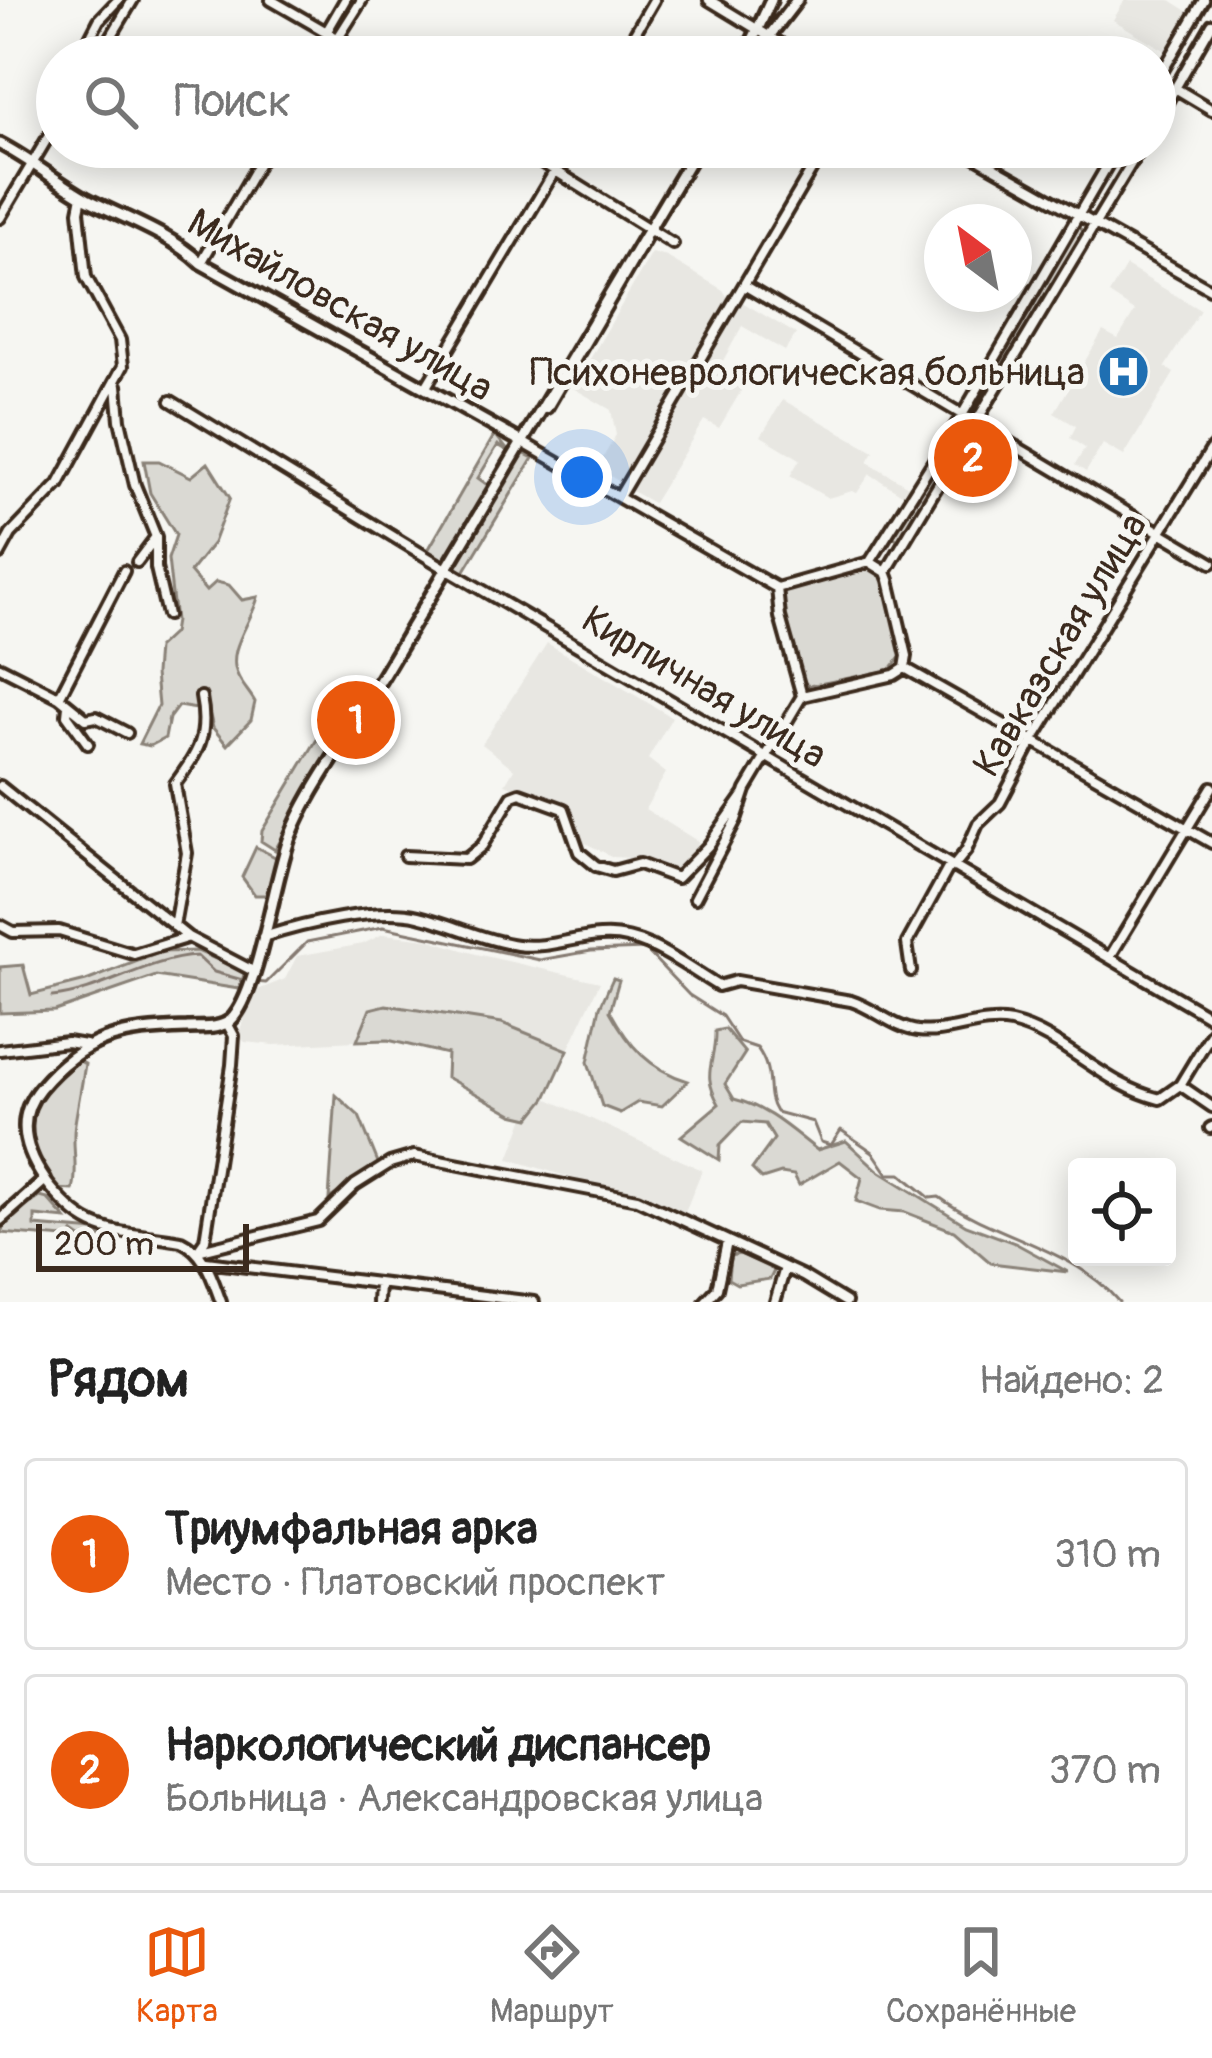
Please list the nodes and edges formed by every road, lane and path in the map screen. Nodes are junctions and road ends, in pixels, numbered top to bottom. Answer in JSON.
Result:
{"nodes":[{"id":1,"x":118,"y":0,"type":"edge"},
{"id":2,"x":134,"y":0,"type":"edge"},
{"id":3,"x":271,"y":0,"type":"edge"},
{"id":4,"x":345,"y":0,"type":"edge"},
{"id":5,"x":362,"y":0,"type":"edge"},
{"id":6,"x":654,"y":0,"type":"edge"},
{"id":7,"x":709,"y":0,"type":"edge"},
{"id":8,"x":771,"y":0,"type":"edge"},
{"id":9,"x":796,"y":0,"type":"edge"},
{"id":10,"x":1204,"y":0,"type":"edge"},
{"id":11,"x":1212,"y":24,"type":"edge"},
{"id":12,"x":757,"y":29,"type":"junction"},
{"id":13,"x":326,"y":31,"type":"junction"},
{"id":14,"x":91,"y":36,"type":"edge"},
{"id":15,"x":112,"y":36,"type":"edge"},
{"id":16,"x":327,"y":36,"type":"edge"},
{"id":17,"x":335,"y":36,"type":"edge"},
{"id":18,"x":339,"y":36,"type":"edge"},
{"id":19,"x":633,"y":36,"type":"edge"},
{"id":20,"x":755,"y":36,"type":"edge"},
{"id":21,"x":768,"y":36,"type":"edge"},
{"id":22,"x":771,"y":36,"type":"edge"},
{"id":23,"x":1176,"y":48,"type":"edge"},
{"id":24,"x":1176,"y":86,"type":"edge"},
{"id":25,"x":1176,"y":89,"type":"edge"},
{"id":26,"x":1212,"y":110,"type":"edge"},
{"id":27,"x":0,"y":144,"type":"edge"},
{"id":28,"x":36,"y":159,"type":"edge"},
{"id":29,"x":34,"y":162,"type":"junction"},
{"id":30,"x":42,"y":168,"type":"edge"},
{"id":31,"x":256,"y":168,"type":"edge"},
{"id":32,"x":552,"y":168,"type":"edge"},
{"id":33,"x":683,"y":168,"type":"edge"},
{"id":34,"x":813,"y":168,"type":"edge"},
{"id":35,"x":995,"y":168,"type":"edge"},
{"id":36,"x":1106,"y":168,"type":"edge"},
{"id":37,"x":1129,"y":168,"type":"edge"},
{"id":38,"x":555,"y":170,"type":"junction"},
{"id":39,"x":82,"y":196,"type":"junction"},
{"id":40,"x":1079,"y":215,"type":"junction"},
{"id":41,"x":0,"y":218,"type":"edge"},
{"id":42,"x":1096,"y":225,"type":"junction"},
{"id":43,"x":648,"y":229,"type":"junction"},
{"id":44,"x":673,"y":244,"type":"dead end"},
{"id":45,"x":201,"y":263,"type":"junction"},
{"id":46,"x":744,"y":285,"type":"junction"},
{"id":47,"x":1212,"y":290,"type":"edge"},
{"id":48,"x":118,"y":387,"type":"junction"},
{"id":49,"x":426,"y":388,"type":"junction"},
{"id":50,"x":171,"y":401,"type":"dead end"},
{"id":51,"x":961,"y":416,"type":"junction"},
{"id":52,"x":976,"y":425,"type":"junction"},
{"id":53,"x":521,"y":442,"type":"junction"},
{"id":54,"x":1212,"y":448,"type":"edge"},
{"id":55,"x":619,"y":497,"type":"junction"},
{"id":56,"x":1162,"y":532,"type":"junction"},
{"id":57,"x":156,"y":537,"type":"junction"},
{"id":58,"x":0,"y":554,"type":"edge"},
{"id":59,"x":137,"y":562,"type":"dead end"},
{"id":60,"x":870,"y":562,"type":"junction"},
{"id":61,"x":1212,"y":562,"type":"edge"},
{"id":62,"x":448,"y":570,"type":"junction"},
{"id":63,"x":124,"y":571,"type":"dead end"},
{"id":64,"x":886,"y":572,"type":"junction"},
{"id":65,"x":777,"y":588,"type":"junction"},
{"id":66,"x":167,"y":616,"type":"dead end"},
{"id":67,"x":0,"y":667,"type":"edge"},
{"id":68,"x":905,"y":668,"type":"junction"},
{"id":69,"x":376,"y":689,"type":"junction"},
{"id":70,"x":802,"y":696,"type":"junction"},
{"id":71,"x":59,"y":697,"type":"junction"},
{"id":72,"x":201,"y":697,"type":"dead end"},
{"id":73,"x":68,"y":705,"type":"junction"},
{"id":74,"x":127,"y":733,"type":"dead end"},
{"id":75,"x":1033,"y":740,"type":"junction"},
{"id":76,"x":88,"y":744,"type":"dead end"},
{"id":77,"x":340,"y":747,"type":"junction"},
{"id":78,"x":766,"y":757,"type":"junction"},
{"id":79,"x":0,"y":786,"type":"edge"},
{"id":80,"x":1212,"y":788,"type":"edge"},
{"id":81,"x":744,"y":794,"type":"junction"},
{"id":82,"x":1187,"y":829,"type":"junction"},
{"id":83,"x":1212,"y":843,"type":"edge"},
{"id":84,"x":405,"y":856,"type":"dead end"},
{"id":85,"x":951,"y":866,"type":"junction"},
{"id":86,"x":695,"y":898,"type":"dead end"},
{"id":87,"x":0,"y":926,"type":"edge"},
{"id":88,"x":173,"y":926,"type":"junction"},
{"id":89,"x":188,"y":937,"type":"junction"},
{"id":90,"x":262,"y":938,"type":"junction"},
{"id":91,"x":1111,"y":955,"type":"junction"},
{"id":92,"x":253,"y":971,"type":"junction"},
{"id":93,"x":911,"y":971,"type":"dead end"},
{"id":94,"x":1212,"y":1018,"type":"edge"},
{"id":95,"x":226,"y":1023,"type":"junction"},
{"id":96,"x":1212,"y":1032,"type":"edge"},
{"id":97,"x":85,"y":1045,"type":"junction"},
{"id":98,"x":0,"y":1050,"type":"edge"},
{"id":99,"x":1180,"y":1085,"type":"junction"},
{"id":100,"x":1212,"y":1107,"type":"edge"},
{"id":101,"x":46,"y":1180,"type":"junction"},
{"id":102,"x":3,"y":1214,"type":"edge"},
{"id":103,"x":727,"y":1242,"type":"junction"},
{"id":104,"x":197,"y":1251,"type":"junction"},
{"id":105,"x":206,"y":1262,"type":"junction"},
{"id":106,"x":785,"y":1268,"type":"junction"},
{"id":107,"x":379,"y":1284,"type":"junction"},
{"id":108,"x":221,"y":1302,"type":"edge"},
{"id":109,"x":378,"y":1302,"type":"edge"},
{"id":110,"x":535,"y":1302,"type":"edge"},
{"id":111,"x":705,"y":1302,"type":"edge"},
{"id":112,"x":775,"y":1302,"type":"edge"},
{"id":113,"x":846,"y":1302,"type":"edge"}],
"edges":[{"from":1,"to":14,"type":"street"},
{"from":2,"to":15,"type":"street"},
{"from":3,"to":13,"type":"street"},
{"from":4,"to":13,"type":"street"},
{"from":5,"to":18,"type":"street"},
{"from":6,"to":19,"type":"street"},
{"from":7,"to":12,"type":"street"},
{"from":8,"to":12,"type":"main road"},
{"from":9,"to":22,"type":"main road"},
{"from":10,"to":23,"type":"street"},
{"from":11,"to":24,"type":"street"},
{"from":12,"to":20,"type":"main road"},
{"from":12,"to":21,"type":"street"},
{"from":13,"to":16,"type":"street"},
{"from":13,"to":17,"type":"street"},
{"from":25,"to":26,"type":"street"},
{"from":27,"to":29,"type":"main road","name":"Михайловская улица"},
{"from":28,"to":29,"type":"street"},
{"from":29,"to":41,"type":"street"},
{"from":30,"to":39,"type":"main road","name":"Михайловская улица"},
{"from":31,"to":45,"type":"street"},
{"from":32,"to":38,"type":"street"},
{"from":33,"to":43,"type":"main road"},
{"from":34,"to":46,"type":"street"},
{"from":35,"to":40,"type":"street"},
{"from":36,"to":40,"type":"street"},
{"from":37,"to":42,"type":"street"},
{"from":38,"to":43,"type":"street"},
{"from":38,"to":49,"type":"street"},
{"from":39,"to":45,"type":"main road","name":"Михайловская улица"},
{"from":39,"to":48,"type":"street"},
{"from":40,"to":42,"type":"street"},
{"from":40,"to":51,"type":"street"},
{"from":42,"to":47,"type":"street"},
{"from":42,"to":52,"type":"street"},
{"from":43,"to":44,"type":"street"},
{"from":43,"to":53,"type":"main road"},
{"from":45,"to":49,"type":"main road","name":"Михайловская улица"},
{"from":46,"to":51,"type":"street"},
{"from":46,"to":55,"type":"street"},
{"from":48,"to":57,"type":"street"},
{"from":48,"to":58,"type":"street"},
{"from":49,"to":53,"type":"main road","name":"Михайловская улица"},
{"from":50,"to":62,"type":"street","name":"Кирпичная улица"},
{"from":51,"to":52,"type":"street"},
{"from":51,"to":60,"type":"street"},
{"from":52,"to":56,"type":"street"},
{"from":52,"to":64,"type":"street"},
{"from":53,"to":55,"type":"street","name":"Михайловская улица"},
{"from":53,"to":62,"type":"main road"},
{"from":54,"to":56,"type":"street","name":"Кавказская улица"},
{"from":55,"to":65,"type":"street","name":"Михайловская улица"},
{"from":56,"to":61,"type":"street"},
{"from":56,"to":75,"type":"street","name":"Кавказская улица"},
{"from":57,"to":59,"type":"street"},
{"from":57,"to":66,"type":"street"},
{"from":60,"to":64,"type":"street"},
{"from":60,"to":65,"type":"street"},
{"from":62,"to":69,"type":"main road"},
{"from":62,"to":78,"type":"street","name":"Кирпичная улица"},
{"from":63,"to":71,"type":"street"},
{"from":64,"to":68,"type":"street"},
{"from":65,"to":70,"type":"street"},
{"from":67,"to":71,"type":"street"},
{"from":68,"to":70,"type":"street"},
{"from":68,"to":75,"type":"street"},
{"from":69,"to":77,"type":"main road"},
{"from":69,"to":77,"type":"main road"},
{"from":70,"to":78,"type":"street"},
{"from":71,"to":73,"type":"street"},
{"from":72,"to":88,"type":"street"},
{"from":73,"to":74,"type":"street"},
{"from":73,"to":76,"type":"street"},
{"from":75,"to":82,"type":"street"},
{"from":75,"to":85,"type":"street","name":"Кавказская улица"},
{"from":77,"to":90,"type":"main road"},
{"from":78,"to":81,"type":"street"},
{"from":78,"to":85,"type":"street","name":"Кирпичная улица"},
{"from":79,"to":88,"type":"street"},
{"from":80,"to":82,"type":"street"},
{"from":81,"to":84,"type":"street"},
{"from":81,"to":86,"type":"street"},
{"from":82,"to":83,"type":"street"},
{"from":82,"to":91,"type":"street"},
{"from":85,"to":91,"type":"street","name":"Кирпичная улица"},
{"from":85,"to":93,"type":"street","name":"Кавказская улица"},
{"from":87,"to":89,"type":"street"},
{"from":88,"to":89,"type":"street"},
{"from":89,"to":92,"type":"street"},
{"from":90,"to":92,"type":"main road"},
{"from":90,"to":99,"type":"street"},
{"from":91,"to":94,"type":"street","name":"Кирпичная улица"},
{"from":92,"to":95,"type":"main road"},
{"from":95,"to":97,"type":"main road"},
{"from":95,"to":104,"type":"street"},
{"from":96,"to":99,"type":"street"},
{"from":97,"to":98,"type":"street"},
{"from":97,"to":101,"type":"main road"},
{"from":99,"to":100,"type":"street"},
{"from":101,"to":102,"type":"main road"},
{"from":101,"to":104,"type":"street"},
{"from":103,"to":104,"type":"street"},
{"from":103,"to":106,"type":"street"},
{"from":103,"to":111,"type":"street"},
{"from":104,"to":105,"type":"street"},
{"from":105,"to":107,"type":"street"},
{"from":105,"to":108,"type":"street"},
{"from":106,"to":112,"type":"street"},
{"from":106,"to":113,"type":"street"},
{"from":107,"to":109,"type":"street"},
{"from":107,"to":110,"type":"street"}]}
